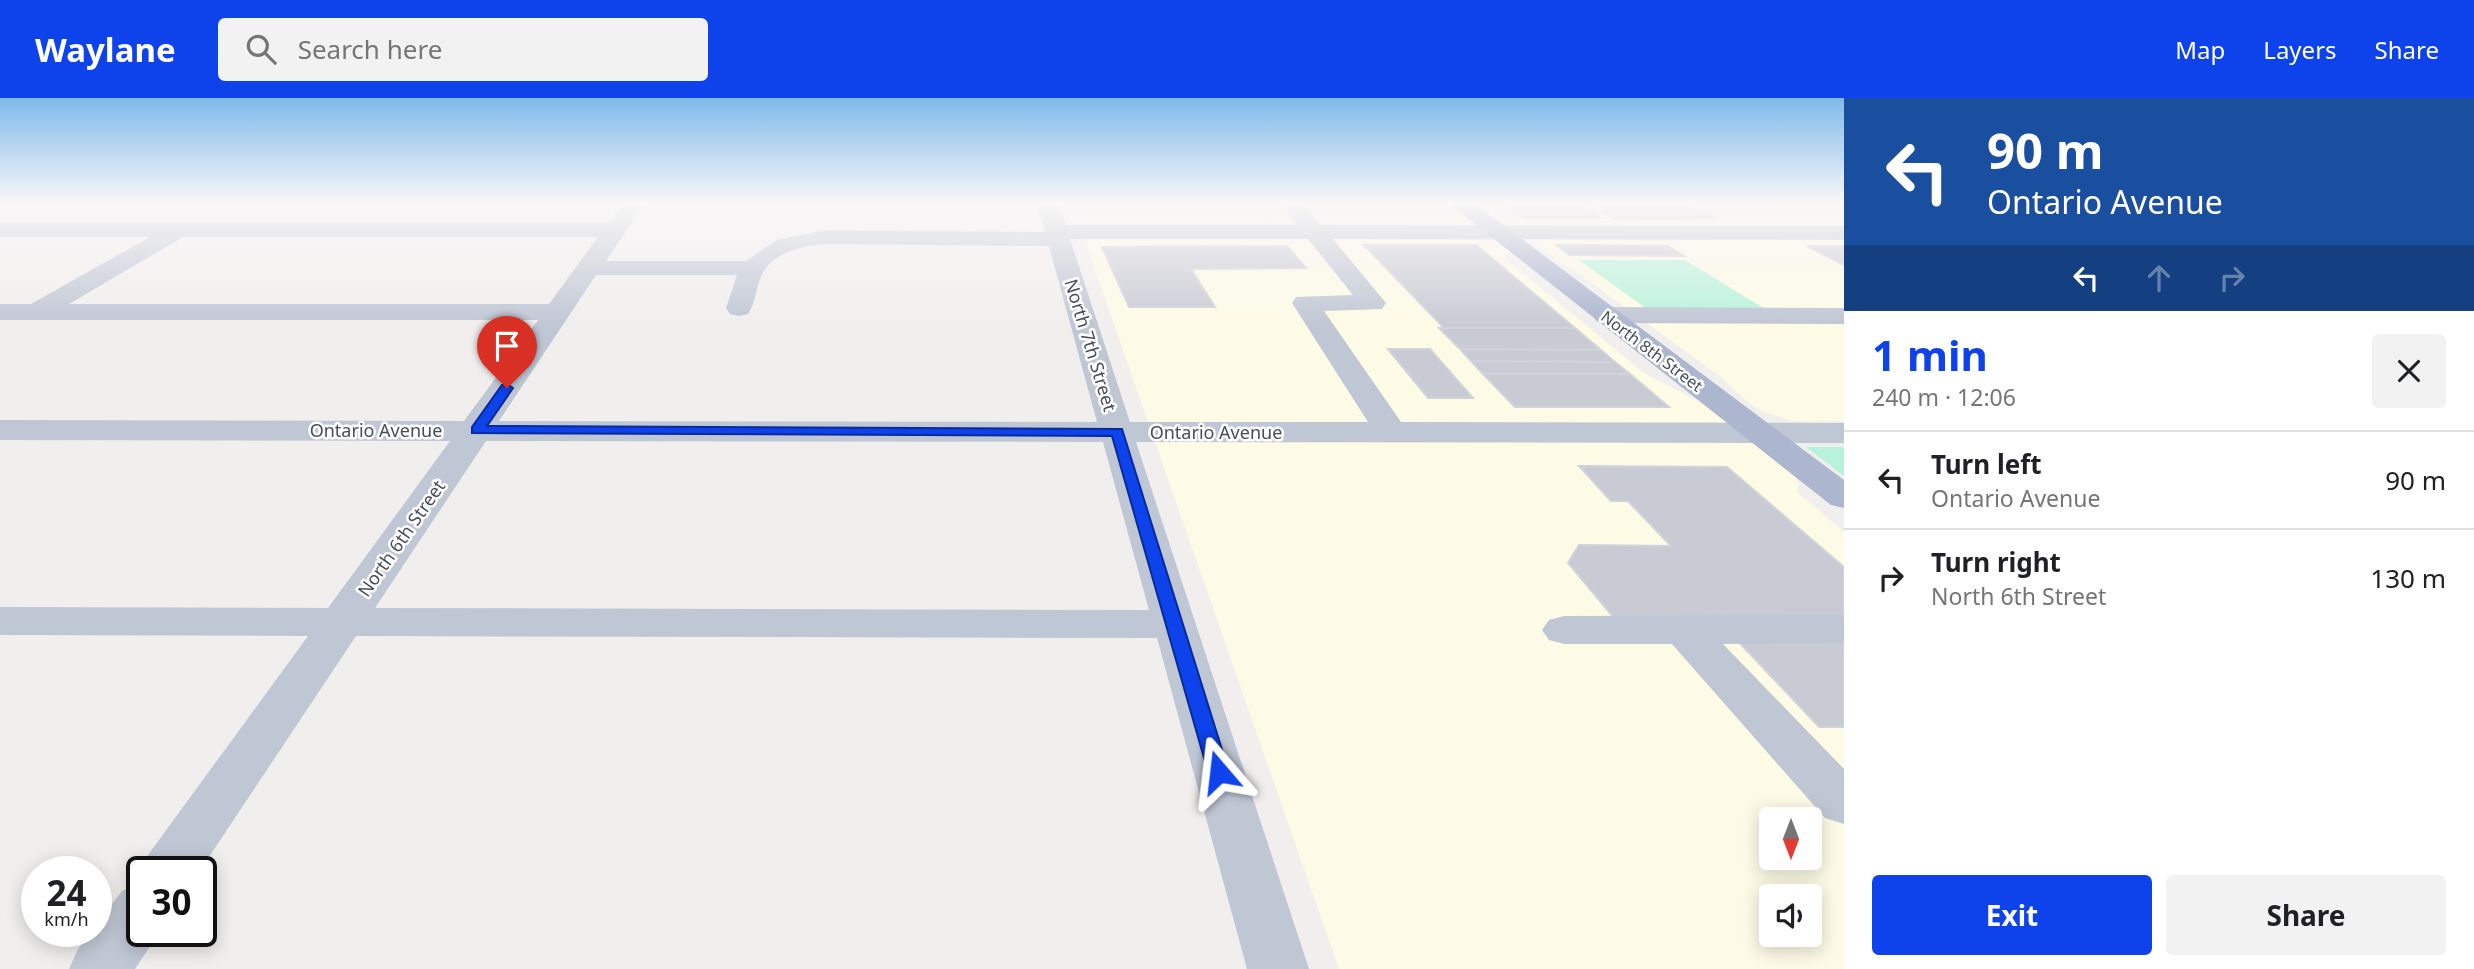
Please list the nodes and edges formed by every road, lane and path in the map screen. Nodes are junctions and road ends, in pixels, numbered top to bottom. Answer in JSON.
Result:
{"nodes":[{"id":1,"x":153,"y":245,"type":"edge"},
{"id":2,"x":605,"y":245,"type":"edge"},
{"id":3,"x":784,"y":245,"type":"edge"},
{"id":4,"x":1060,"y":245,"type":"edge"},
{"id":5,"x":1323,"y":245,"type":"edge"},
{"id":6,"x":1513,"y":245,"type":"edge"},
{"id":7,"x":589,"y":268,"type":"junction"},
{"id":8,"x":752,"y":268,"type":"junction"},
{"id":9,"x":739,"y":308,"type":"dead end"},
{"id":10,"x":0,"y":312,"type":"edge"},
{"id":11,"x":37,"y":312,"type":"junction"},
{"id":12,"x":560,"y":312,"type":"junction"},
{"id":13,"x":1606,"y":316,"type":"junction"},
{"id":14,"x":1844,"y":316,"type":"edge"},
{"id":15,"x":0,"y":334,"type":"edge"},
{"id":16,"x":0,"y":430,"type":"edge"},
{"id":17,"x":477,"y":430,"type":"junction"},
{"id":18,"x":1118,"y":432,"type":"junction"},
{"id":19,"x":1391,"y":432,"type":"junction"},
{"id":20,"x":1760,"y":433,"type":"junction"},
{"id":21,"x":1844,"y":433,"type":"edge"},
{"id":22,"x":1844,"y":497,"type":"edge"},
{"id":23,"x":0,"y":621,"type":"edge"},
{"id":24,"x":341,"y":624,"type":"junction"},
{"id":25,"x":1174,"y":624,"type":"junction"},
{"id":26,"x":1683,"y":629,"type":"junction"},
{"id":27,"x":1844,"y":629,"type":"edge"},
{"id":28,"x":1564,"y":630,"type":"dead end"},
{"id":29,"x":1844,"y":803,"type":"edge"},
{"id":30,"x":179,"y":856,"type":"edge"},
{"id":31,"x":126,"y":932,"type":"edge"},
{"id":32,"x":100,"y":969,"type":"edge"},
{"id":33,"x":1278,"y":969,"type":"edge"}],
"edges":[{"from":1,"to":11,"type":"street"},
{"from":2,"to":7,"type":"street","name":"North 6th Street"},
{"from":3,"to":8,"type":"street"},
{"from":4,"to":18,"type":"street","name":"North 7th Street"},
{"from":5,"to":19,"type":"street"},
{"from":6,"to":13,"type":"main road","name":"North 8th Street"},
{"from":7,"to":8,"type":"street"},
{"from":7,"to":12,"type":"street","name":"North 6th Street"},
{"from":8,"to":9,"type":"street"},
{"from":10,"to":11,"type":"street"},
{"from":11,"to":12,"type":"street"},
{"from":11,"to":15,"type":"street"},
{"from":12,"to":17,"type":"street","name":"North 6th Street"},
{"from":13,"to":14,"type":"street"},
{"from":13,"to":20,"type":"main road","name":"North 8th Street"},
{"from":16,"to":17,"type":"street","name":"Ontario Avenue"},
{"from":17,"to":18,"type":"street","name":"Ontario Avenue"},
{"from":17,"to":24,"type":"street","name":"North 6th Street"},
{"from":18,"to":19,"type":"street","name":"Ontario Avenue"},
{"from":18,"to":25,"type":"street","name":"North 7th Street"},
{"from":19,"to":20,"type":"street","name":"Ontario Avenue"},
{"from":20,"to":21,"type":"street","name":"Ontario Avenue"},
{"from":20,"to":22,"type":"main road","name":"North 8th Street"},
{"from":23,"to":24,"type":"street"},
{"from":24,"to":25,"type":"street"},
{"from":24,"to":30,"type":"street","name":"North 6th Street"},
{"from":25,"to":33,"type":"street","name":"North 7th Street"},
{"from":26,"to":27,"type":"street"},
{"from":26,"to":28,"type":"street"},
{"from":26,"to":29,"type":"street"},
{"from":31,"to":32,"type":"street"}]}
